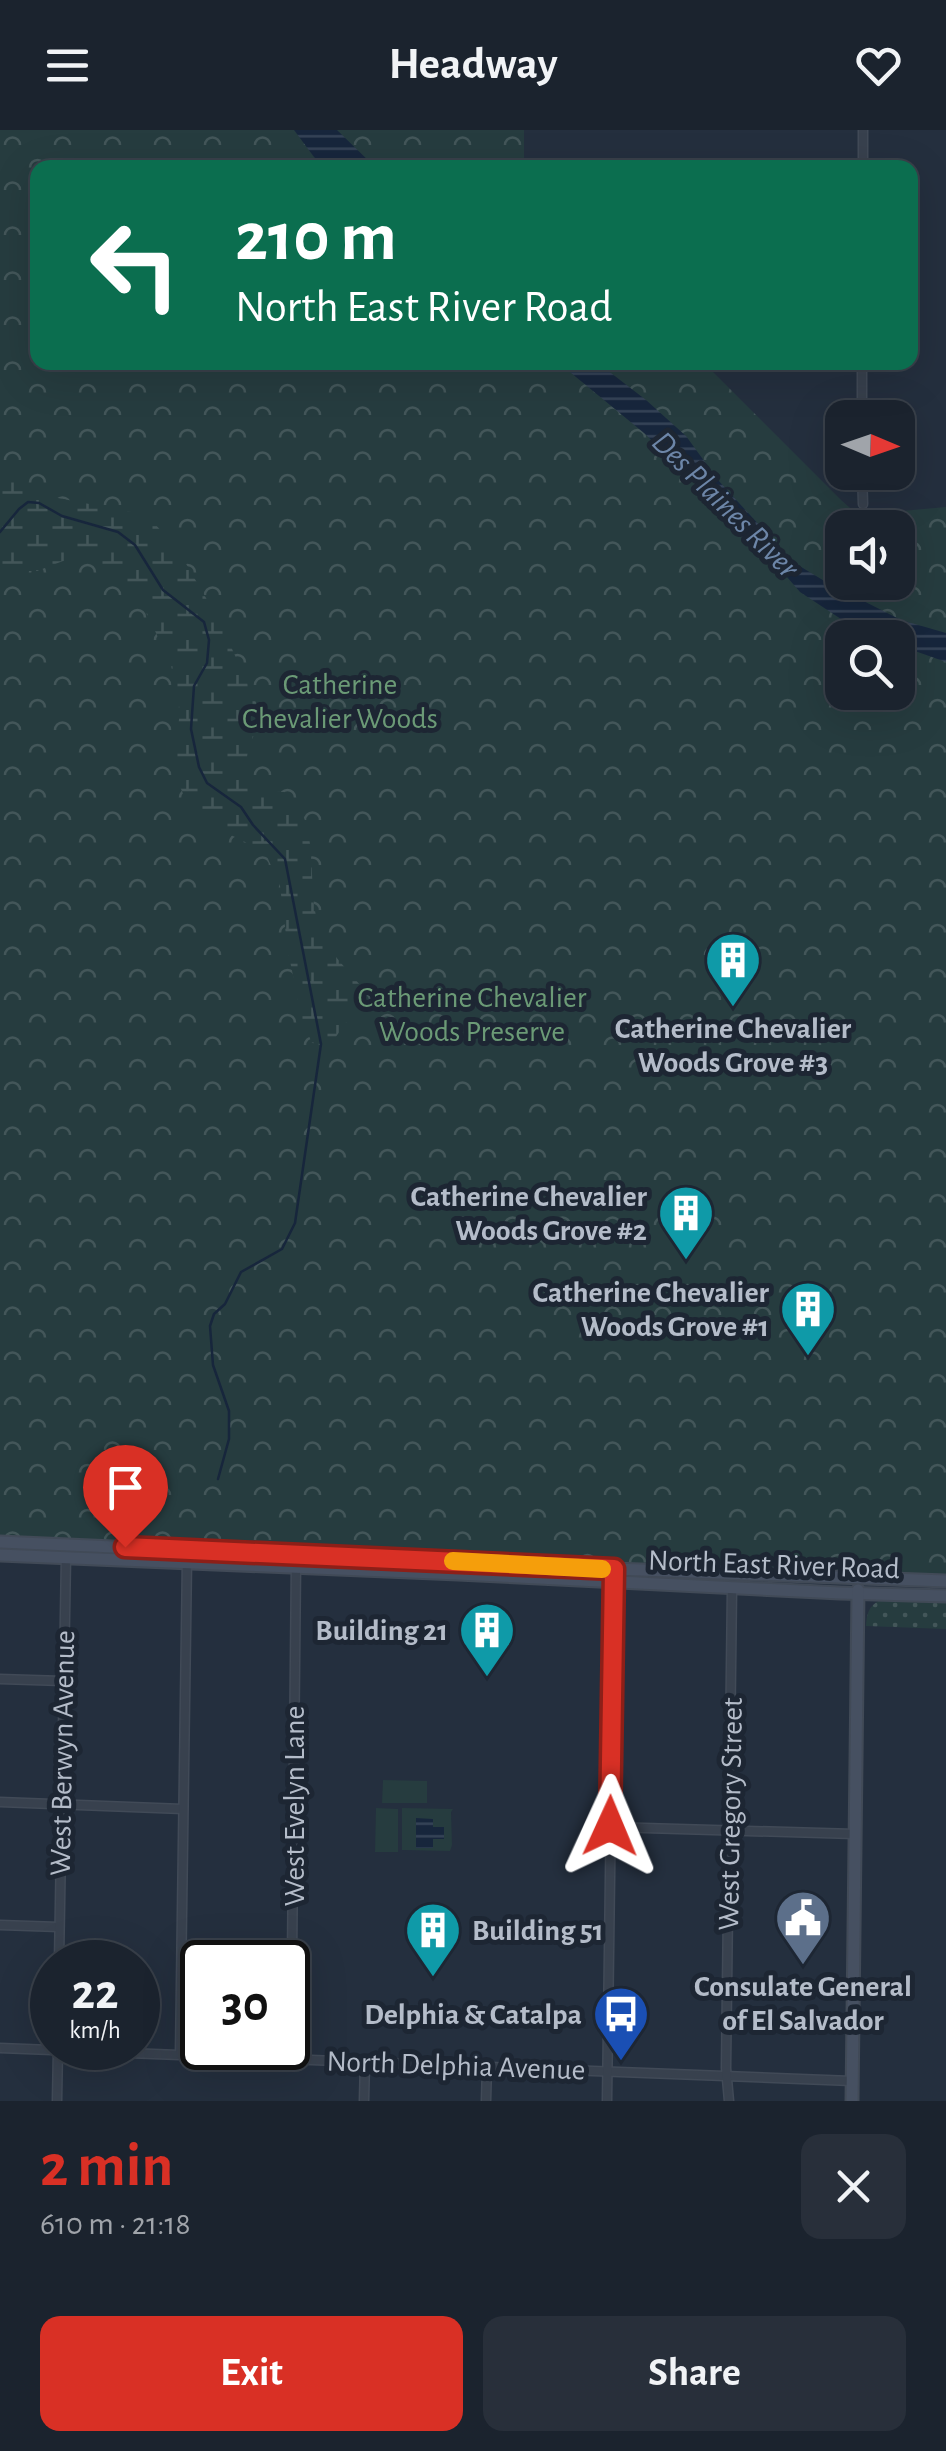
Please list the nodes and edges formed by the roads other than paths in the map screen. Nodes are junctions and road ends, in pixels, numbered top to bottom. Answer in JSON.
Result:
{"nodes":[{"id":1,"x":864,"y":130,"type":"edge"},
{"id":2,"x":863,"y":160,"type":"edge"},
{"id":3,"x":862,"y":370,"type":"edge"},
{"id":4,"x":862,"y":400,"type":"edge"},
{"id":5,"x":862,"y":490,"type":"edge"},
{"id":6,"x":862,"y":504,"type":"dead end"},
{"id":7,"x":0,"y":1542,"type":"edge"},
{"id":8,"x":66,"y":1551,"type":"junction"},
{"id":9,"x":0,"y":1556,"type":"edge"},
{"id":10,"x":187,"y":1556,"type":"junction"},
{"id":11,"x":296,"y":1560,"type":"junction"},
{"id":12,"x":614,"y":1576,"type":"junction"},
{"id":13,"x":858,"y":1578,"type":"junction"},
{"id":14,"x":946,"y":1580,"type":"edge"},
{"id":15,"x":732,"y":1588,"type":"junction"},
{"id":16,"x":858,"y":1593,"type":"junction"},
{"id":17,"x":946,"y":1596,"type":"edge"},
{"id":18,"x":0,"y":1679,"type":"edge"},
{"id":19,"x":63,"y":1681,"type":"junction"},
{"id":20,"x":0,"y":1802,"type":"edge"},
{"id":21,"x":61,"y":1805,"type":"junction"},
{"id":22,"x":183,"y":1809,"type":"junction"},
{"id":23,"x":610,"y":1826,"type":"junction"},
{"id":24,"x":730,"y":1830,"type":"junction"},
{"id":25,"x":855,"y":1834,"type":"junction"},
{"id":26,"x":0,"y":1925,"type":"edge"},
{"id":27,"x":59,"y":1926,"type":"junction"},
{"id":28,"x":59,"y":1940,"type":"edge"},
{"id":29,"x":181,"y":1940,"type":"edge"},
{"id":30,"x":293,"y":1940,"type":"edge"},
{"id":31,"x":0,"y":2048,"type":"edge"},
{"id":32,"x":30,"y":2049,"type":"edge"},
{"id":33,"x":160,"y":2053,"type":"edge"},
{"id":34,"x":180,"y":2054,"type":"edge"},
{"id":35,"x":310,"y":2059,"type":"edge"},
{"id":36,"x":365,"y":2062,"type":"junction"},
{"id":37,"x":486,"y":2066,"type":"junction"},
{"id":38,"x":58,"y":2070,"type":"edge"},
{"id":39,"x":608,"y":2070,"type":"junction"},
{"id":40,"x":728,"y":2075,"type":"junction"},
{"id":41,"x":852,"y":2080,"type":"junction"},
{"id":42,"x":57,"y":2101,"type":"edge"},
{"id":43,"x":364,"y":2101,"type":"edge"},
{"id":44,"x":486,"y":2101,"type":"edge"},
{"id":45,"x":607,"y":2101,"type":"edge"},
{"id":46,"x":729,"y":2101,"type":"edge"},
{"id":47,"x":852,"y":2101,"type":"edge"}],
"edges":[{"from":1,"to":2,"type":"street"},
{"from":3,"to":4,"type":"street"},
{"from":5,"to":6,"type":"street"},
{"from":7,"to":8,"type":"main road","name":"North East River Road"},
{"from":8,"to":9,"type":"main road","name":"North East River Road"},
{"from":8,"to":10,"type":"main road","name":"North East River Road"},
{"from":8,"to":19,"type":"street","name":"West Berwyn Avenue"},
{"from":10,"to":11,"type":"main road","name":"North East River Road"},
{"from":10,"to":22,"type":"street"},
{"from":11,"to":12,"type":"main road","name":"North East River Road"},
{"from":11,"to":30,"type":"street","name":"West Evelyn Lane"},
{"from":12,"to":13,"type":"main road","name":"North East River Road"},
{"from":12,"to":15,"type":"main road","name":"North East River Road"},
{"from":12,"to":23,"type":"street"},
{"from":13,"to":14,"type":"main road","name":"North East River Road"},
{"from":13,"to":16,"type":"main road"},
{"from":15,"to":16,"type":"main road","name":"North East River Road"},
{"from":15,"to":24,"type":"street","name":"West Gregory Street"},
{"from":16,"to":17,"type":"main road","name":"North East River Road"},
{"from":16,"to":25,"type":"main road"},
{"from":18,"to":19,"type":"street"},
{"from":19,"to":21,"type":"street","name":"West Berwyn Avenue"},
{"from":20,"to":21,"type":"street"},
{"from":21,"to":22,"type":"street"},
{"from":21,"to":27,"type":"street","name":"West Berwyn Avenue"},
{"from":22,"to":29,"type":"street"},
{"from":23,"to":24,"type":"street"},
{"from":23,"to":39,"type":"street"},
{"from":24,"to":25,"type":"street"},
{"from":24,"to":40,"type":"street","name":"West Gregory Street"},
{"from":25,"to":41,"type":"main road"},
{"from":26,"to":27,"type":"street"},
{"from":27,"to":28,"type":"street","name":"West Berwyn Avenue"},
{"from":31,"to":32,"type":"street","name":"North Delphia Avenue"},
{"from":33,"to":34,"type":"street","name":"North Delphia Avenue"},
{"from":35,"to":36,"type":"street","name":"North Delphia Avenue"},
{"from":36,"to":37,"type":"street","name":"North Delphia Avenue"},
{"from":36,"to":43,"type":"street"},
{"from":37,"to":39,"type":"street","name":"North Delphia Avenue"},
{"from":37,"to":44,"type":"street"},
{"from":38,"to":42,"type":"street"},
{"from":39,"to":40,"type":"street","name":"North Delphia Avenue"},
{"from":39,"to":45,"type":"street"},
{"from":40,"to":41,"type":"street","name":"North Delphia Avenue"},
{"from":40,"to":46,"type":"street","name":"West Gregory Street"},
{"from":41,"to":47,"type":"main road"}]}
